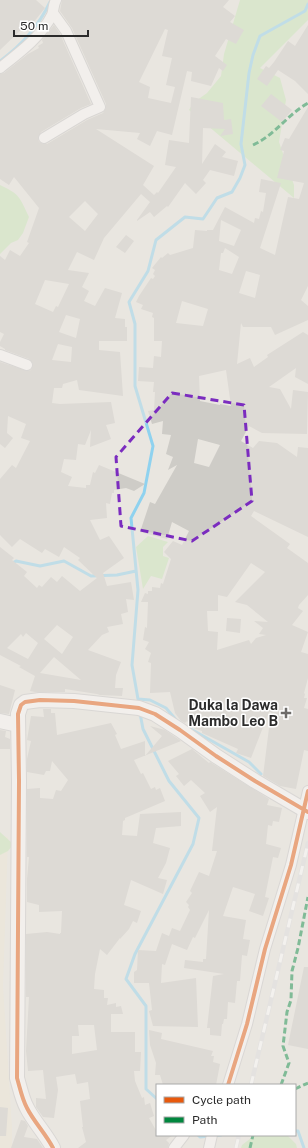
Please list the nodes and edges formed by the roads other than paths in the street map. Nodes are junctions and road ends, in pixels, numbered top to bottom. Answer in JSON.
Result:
{"nodes":[{"id":1,"x":52,"y":5,"type":"edge"},
{"id":2,"x":0,"y":68,"type":"edge"},
{"id":3,"x":44,"y":138,"type":"dead end"},
{"id":4,"x":0,"y":355,"type":"edge"},
{"id":5,"x":27,"y":365,"type":"dead end"},
{"id":6,"x":0,"y":721,"type":"edge"},
{"id":7,"x":18,"y":725,"type":"junction"},
{"id":8,"x":308,"y":791,"type":"edge"},
{"id":9,"x":306,"y":811,"type":"edge"},
{"id":10,"x":228,"y":1084,"type":"edge"},
{"id":11,"x":183,"y":1136,"type":"edge"},
{"id":12,"x":212,"y":1136,"type":"edge"},
{"id":13,"x":53,"y":1148,"type":"edge"},
{"id":14,"x":174,"y":1148,"type":"edge"},
{"id":15,"x":209,"y":1148,"type":"edge"}],
"edges":[{"from":1,"to":2,"type":"street"},
{"from":1,"to":3,"type":"street"},
{"from":4,"to":5,"type":"street"},
{"from":6,"to":7,"type":"street"},
{"from":7,"to":9,"type":"street"},
{"from":7,"to":13,"type":"street"},
{"from":8,"to":9,"type":"street"},
{"from":9,"to":10,"type":"street"},
{"from":11,"to":14,"type":"street"},
{"from":12,"to":15,"type":"street"}]}
